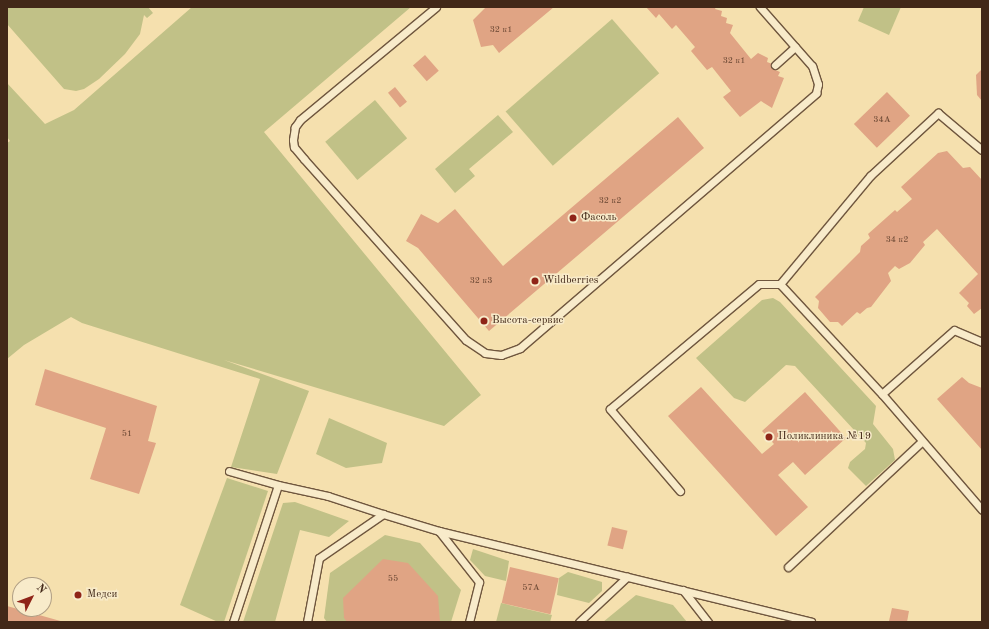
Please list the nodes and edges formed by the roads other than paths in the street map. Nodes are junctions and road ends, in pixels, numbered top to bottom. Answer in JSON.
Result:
{"nodes":[{"id":1,"x":436,"y":7,"type":"edge"},
{"id":2,"x":760,"y":7,"type":"edge"},
{"id":3,"x":795,"y":47,"type":"junction"},
{"id":4,"x":775,"y":65,"type":"dead end"},
{"id":5,"x":982,"y":150,"type":"edge"},
{"id":6,"x":780,"y":284,"type":"junction"},
{"id":7,"x":982,"y":342,"type":"edge"},
{"id":8,"x":882,"y":394,"type":"junction"},
{"id":9,"x":921,"y":442,"type":"junction"},
{"id":10,"x":229,"y":471,"type":"dead end"},
{"id":11,"x":278,"y":485,"type":"junction"},
{"id":12,"x":680,"y":491,"type":"dead end"},
{"id":13,"x":982,"y":510,"type":"edge"},
{"id":14,"x":383,"y":514,"type":"junction"},
{"id":15,"x":439,"y":531,"type":"junction"},
{"id":16,"x":788,"y":567,"type":"dead end"},
{"id":17,"x":627,"y":577,"type":"junction"},
{"id":18,"x":682,"y":590,"type":"junction"},
{"id":19,"x":233,"y":622,"type":"edge"},
{"id":20,"x":307,"y":622,"type":"edge"},
{"id":21,"x":469,"y":622,"type":"edge"},
{"id":22,"x":579,"y":622,"type":"edge"},
{"id":23,"x":708,"y":622,"type":"edge"},
{"id":24,"x":811,"y":622,"type":"edge"}],
"edges":[{"from":1,"to":3,"type":"lane"},
{"from":2,"to":3,"type":"lane"},
{"from":3,"to":4,"type":"lane"},
{"from":5,"to":6,"type":"lane"},
{"from":6,"to":8,"type":"lane"},
{"from":6,"to":12,"type":"lane"},
{"from":7,"to":8,"type":"lane"},
{"from":8,"to":9,"type":"lane"},
{"from":9,"to":13,"type":"lane"},
{"from":9,"to":16,"type":"lane"},
{"from":10,"to":11,"type":"lane"},
{"from":11,"to":14,"type":"lane"},
{"from":11,"to":19,"type":"lane"},
{"from":14,"to":15,"type":"lane"},
{"from":14,"to":20,"type":"lane"},
{"from":15,"to":17,"type":"lane"},
{"from":15,"to":21,"type":"lane"},
{"from":17,"to":18,"type":"lane"},
{"from":17,"to":22,"type":"lane"},
{"from":18,"to":23,"type":"lane"},
{"from":18,"to":24,"type":"lane"}]}
